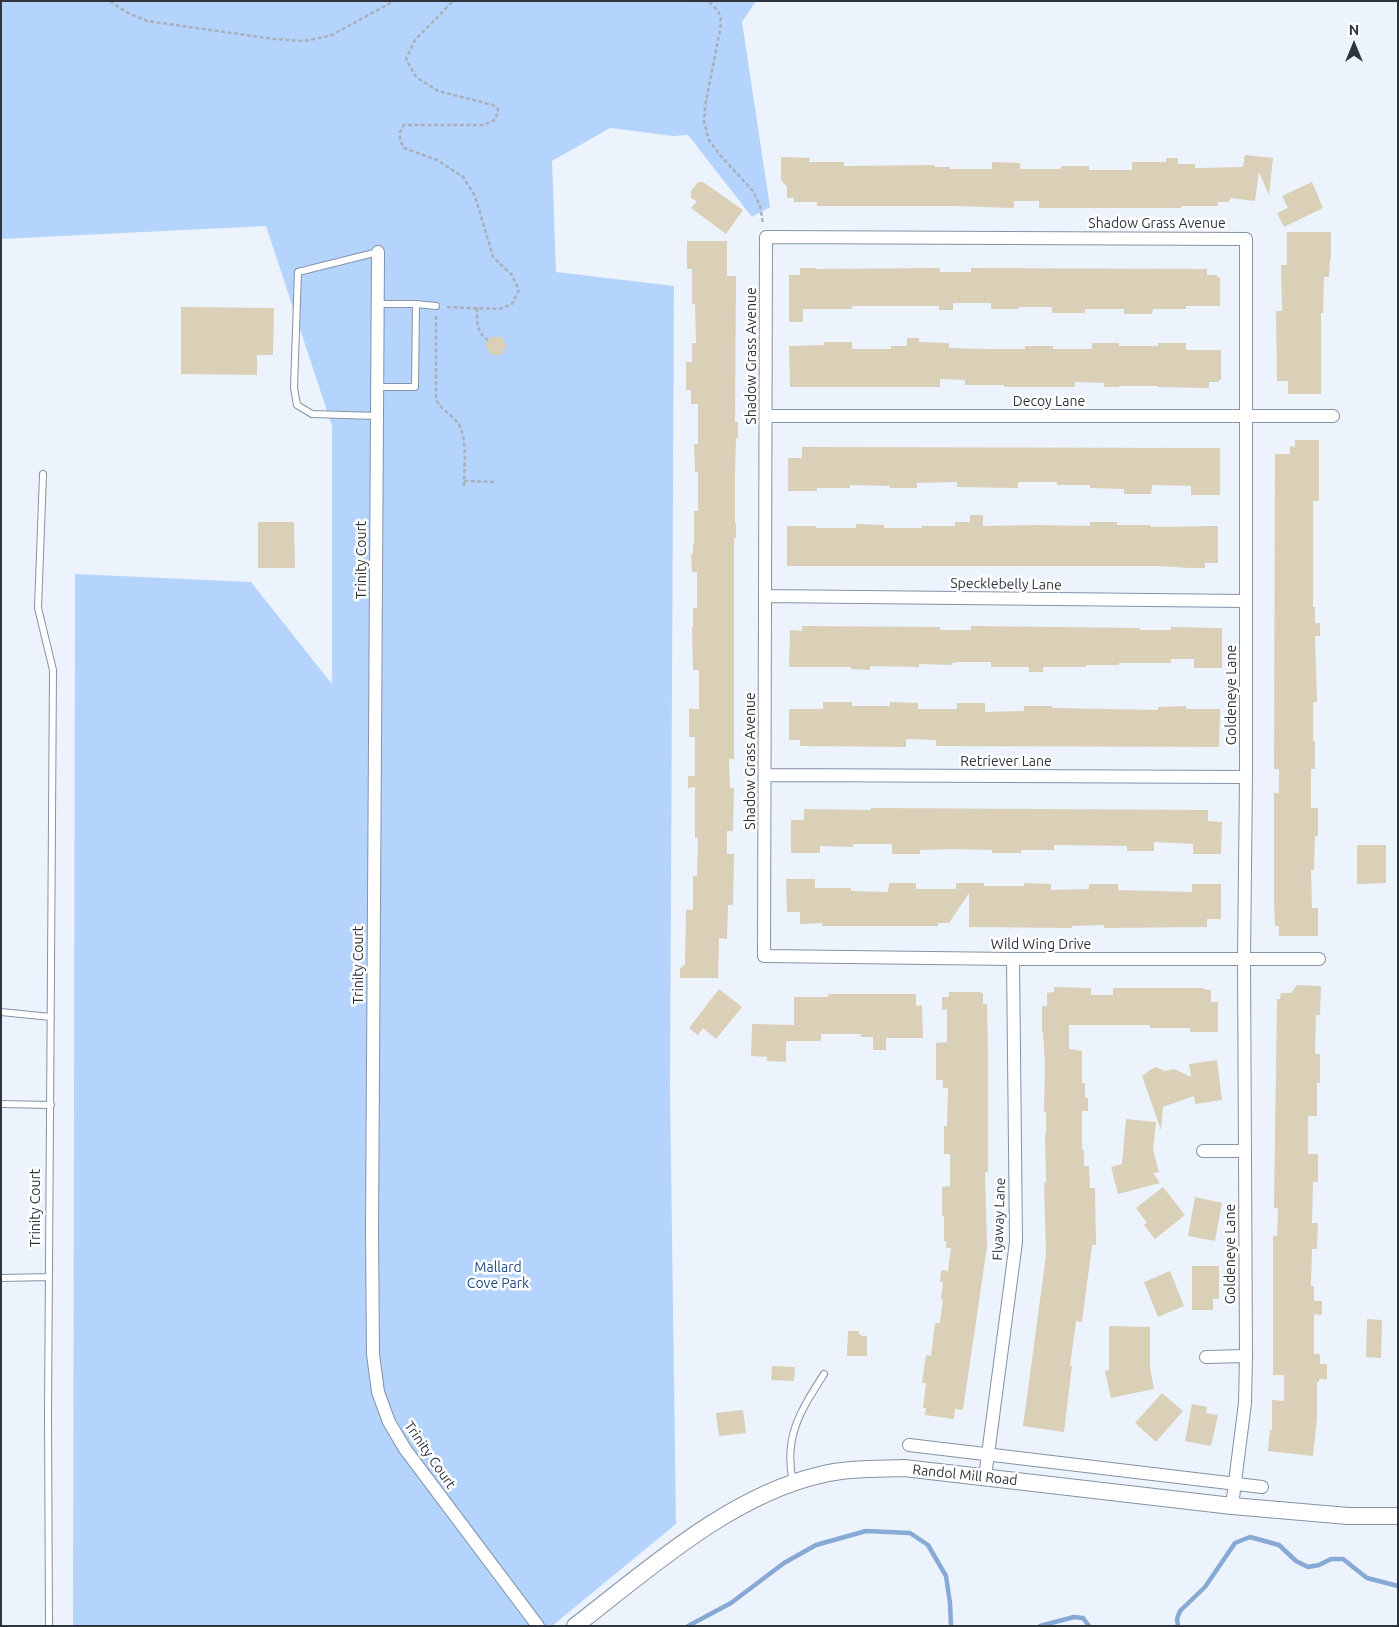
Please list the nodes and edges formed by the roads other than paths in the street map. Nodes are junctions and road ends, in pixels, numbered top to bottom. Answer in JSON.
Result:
{"nodes":[{"id":1,"x":1246,"y":239,"type":"joint"},
{"id":2,"x":378,"y":252,"type":"joint"},
{"id":3,"x":378,"y":304,"type":"junction"},
{"id":4,"x":416,"y":304,"type":"junction"},
{"id":5,"x":436,"y":306,"type":"road end"},
{"id":6,"x":377,"y":387,"type":"junction"},
{"id":7,"x":377,"y":416,"type":"junction"},
{"id":8,"x":766,"y":416,"type":"junction"},
{"id":9,"x":1247,"y":416,"type":"junction"},
{"id":10,"x":1333,"y":416,"type":"dead end"},
{"id":11,"x":43,"y":474,"type":"dead end"},
{"id":12,"x":765,"y":596,"type":"junction"},
{"id":13,"x":1246,"y":601,"type":"junction"},
{"id":14,"x":766,"y":776,"type":"junction"},
{"id":15,"x":1246,"y":777,"type":"junction"},
{"id":16,"x":764,"y":956,"type":"joint"},
{"id":17,"x":1244,"y":958,"type":"junction"},
{"id":18,"x":1013,"y":959,"type":"junction"},
{"id":19,"x":1319,"y":959,"type":"dead end"},
{"id":20,"x":1,"y":1012,"type":"edge"},
{"id":21,"x":51,"y":1017,"type":"junction"},
{"id":22,"x":1,"y":1104,"type":"edge"},
{"id":23,"x":51,"y":1105,"type":"junction"},
{"id":24,"x":1202,"y":1151,"type":"dead end"},
{"id":25,"x":1245,"y":1151,"type":"junction"},
{"id":26,"x":49,"y":1277,"type":"junction"},
{"id":27,"x":1,"y":1278,"type":"edge"},
{"id":28,"x":1206,"y":1356,"type":"dead end"},
{"id":29,"x":1246,"y":1356,"type":"junction"},
{"id":30,"x":824,"y":1374,"type":"dead end"},
{"id":31,"x":909,"y":1445,"type":"dead end"},
{"id":32,"x":987,"y":1455,"type":"junction"},
{"id":33,"x":985,"y":1477,"type":"junction"},
{"id":34,"x":793,"y":1483,"type":"junction"},
{"id":35,"x":1234,"y":1484,"type":"junction"},
{"id":36,"x":1262,"y":1487,"type":"dead end"},
{"id":37,"x":1232,"y":1506,"type":"junction"},
{"id":38,"x":1398,"y":1516,"type":"edge"},
{"id":39,"x":49,"y":1626,"type":"edge"},
{"id":40,"x":538,"y":1626,"type":"edge"},
{"id":41,"x":575,"y":1626,"type":"edge"}],
"edges":[{"from":1,"to":8,"type":"street","name":"Shadow Grass Avenue"},
{"from":1,"to":9,"type":"street","name":"Goldeneye Lane"},
{"from":2,"to":3,"type":"street","name":"Trinity Court"},
{"from":2,"to":7,"type":"lane"},
{"from":3,"to":4,"type":"lane"},
{"from":3,"to":6,"type":"street","name":"Trinity Court"},
{"from":4,"to":5,"type":"lane"},
{"from":4,"to":6,"type":"lane"},
{"from":6,"to":7,"type":"street","name":"Trinity Court"},
{"from":7,"to":40,"type":"street","name":"Trinity Court"},
{"from":8,"to":9,"type":"street","name":"Decoy Lane"},
{"from":8,"to":12,"type":"street","name":"Shadow Grass Avenue"},
{"from":9,"to":10,"type":"street","name":"Decoy Lane"},
{"from":9,"to":13,"type":"street","name":"Goldeneye Lane"},
{"from":11,"to":21,"type":"lane","name":"Trinity Court"},
{"from":12,"to":13,"type":"street","name":"Specklebelly Lane"},
{"from":12,"to":14,"type":"street","name":"Shadow Grass Avenue"},
{"from":13,"to":15,"type":"street","name":"Goldeneye Lane"},
{"from":14,"to":15,"type":"street","name":"Retriever Lane"},
{"from":14,"to":16,"type":"street","name":"Shadow Grass Avenue"},
{"from":15,"to":17,"type":"street","name":"Goldeneye Lane"},
{"from":16,"to":18,"type":"street","name":"Wild Wing Drive"},
{"from":17,"to":18,"type":"street","name":"Wild Wing Drive"},
{"from":17,"to":19,"type":"street","name":"Wild Wing Drive"},
{"from":17,"to":25,"type":"street","name":"Goldeneye Lane"},
{"from":18,"to":32,"type":"street","name":"Flyaway Lane"},
{"from":20,"to":21,"type":"lane"},
{"from":21,"to":23,"type":"lane","name":"Trinity Court"},
{"from":22,"to":23,"type":"lane"},
{"from":23,"to":26,"type":"lane","name":"Trinity Court"},
{"from":24,"to":25,"type":"street"},
{"from":25,"to":29,"type":"street","name":"Goldeneye Lane"},
{"from":26,"to":27,"type":"lane"},
{"from":26,"to":39,"type":"lane","name":"Trinity Court"},
{"from":28,"to":29,"type":"street"},
{"from":29,"to":35,"type":"street","name":"Goldeneye Lane"},
{"from":30,"to":34,"type":"lane"},
{"from":31,"to":32,"type":"street","name":"Randol Mill Road"},
{"from":32,"to":33,"type":"street","name":"Flyaway Lane"},
{"from":32,"to":35,"type":"street","name":"Randol Mill Road"},
{"from":33,"to":34,"type":"main road","name":"Randol Mill Road"},
{"from":33,"to":37,"type":"main road","name":"Randol Mill Road"},
{"from":34,"to":41,"type":"main road","name":"Randol Mill Road"},
{"from":35,"to":36,"type":"street","name":"Randol Mill Road"},
{"from":35,"to":37,"type":"street","name":"Goldeneye Lane"},
{"from":37,"to":38,"type":"main road","name":"Randol Mill Road"}]}
